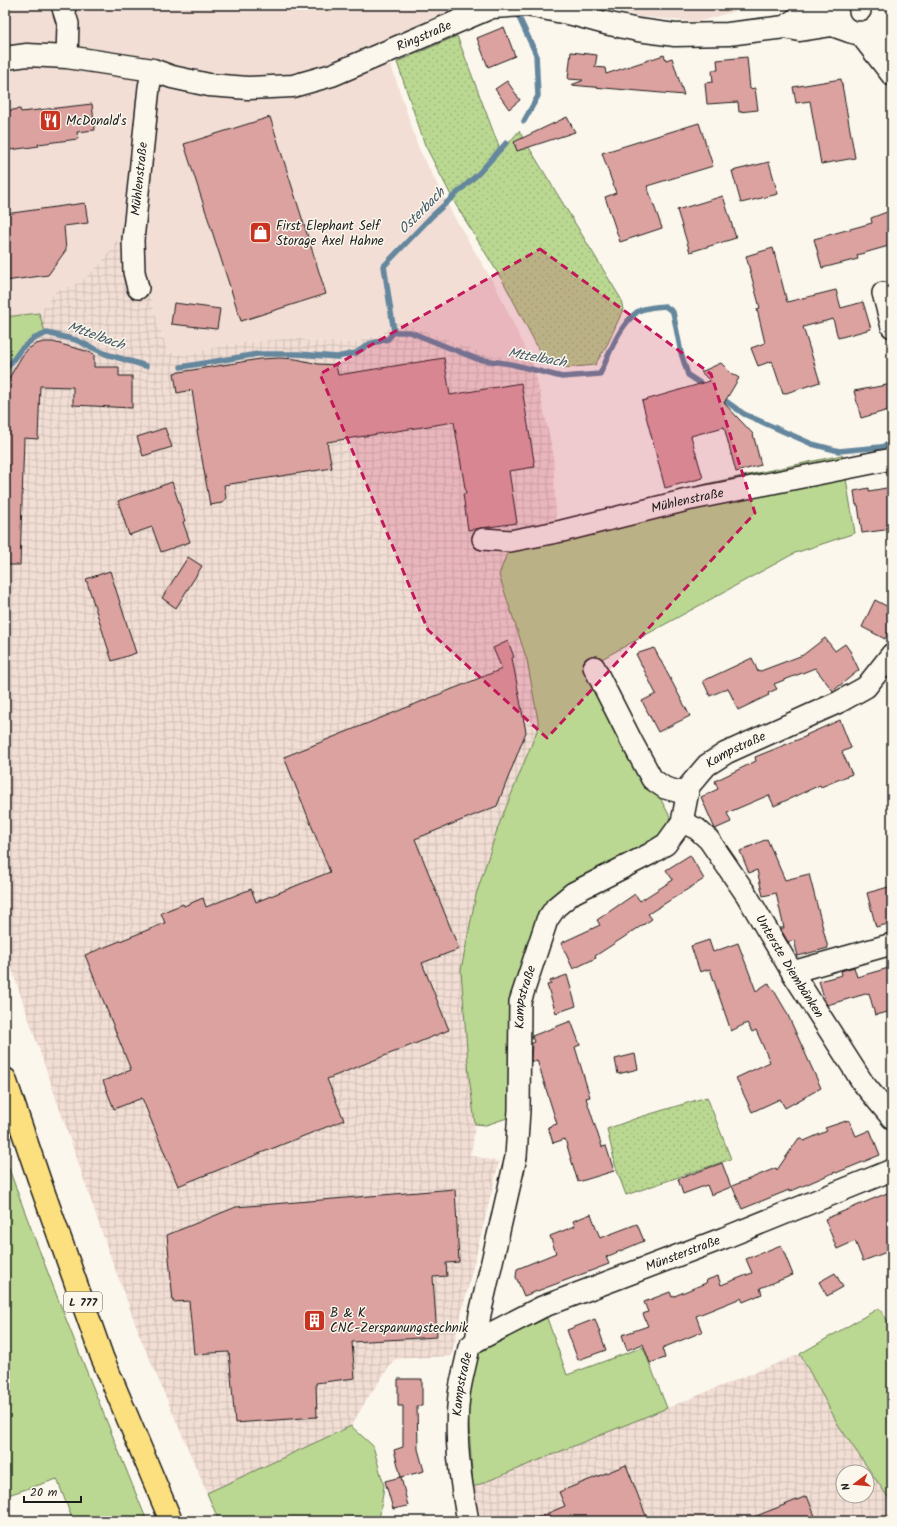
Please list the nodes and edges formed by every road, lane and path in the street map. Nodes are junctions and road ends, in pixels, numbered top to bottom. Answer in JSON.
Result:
{"nodes":[{"id":1,"x":62,"y":5,"type":"edge"},
{"id":2,"x":832,"y":5,"type":"edge"},
{"id":3,"x":837,"y":5,"type":"edge"},
{"id":4,"x":515,"y":6,"type":"edge"},
{"id":5,"x":880,"y":14,"type":"edge"},
{"id":6,"x":785,"y":27,"type":"junction"},
{"id":7,"x":855,"y":32,"type":"junction"},
{"id":8,"x":892,"y":50,"type":"edge"},
{"id":9,"x":66,"y":57,"type":"junction"},
{"id":10,"x":5,"y":58,"type":"edge"},
{"id":11,"x":154,"y":70,"type":"junction"},
{"id":12,"x":892,"y":75,"type":"edge"},
{"id":13,"x":138,"y":288,"type":"dead end"},
{"id":14,"x":883,"y":293,"type":"dead end"},
{"id":15,"x":892,"y":327,"type":"edge"},
{"id":16,"x":892,"y":459,"type":"edge"},
{"id":17,"x":483,"y":539,"type":"dead end"},
{"id":18,"x":892,"y":654,"type":"edge"},
{"id":19,"x":594,"y":666,"type":"dead end"},
{"id":20,"x":687,"y":794,"type":"junction"},
{"id":21,"x":682,"y":822,"type":"junction"},
{"id":22,"x":892,"y":944,"type":"edge"},
{"id":23,"x":792,"y":972,"type":"junction"},
{"id":24,"x":5,"y":1078,"type":"edge"},
{"id":25,"x":892,"y":1118,"type":"edge"},
{"id":26,"x":892,"y":1170,"type":"edge"},
{"id":27,"x":476,"y":1341,"type":"junction"},
{"id":28,"x":171,"y":1521,"type":"edge"},
{"id":29,"x":468,"y":1521,"type":"edge"}],
"edges":[{"from":1,"to":9,"type":"street"},
{"from":2,"to":6,"type":"street","name":"Ringstraße"},
{"from":3,"to":7,"type":"street"},
{"from":4,"to":6,"type":"street","name":"Ringstraße"},
{"from":4,"to":11,"type":"street","name":"Ringstraße"},
{"from":5,"to":7,"type":"street"},
{"from":5,"to":8,"type":"street"},
{"from":6,"to":7,"type":"street","name":"Ringstraße"},
{"from":7,"to":12,"type":"street"},
{"from":9,"to":10,"type":"street","name":"Ringstraße"},
{"from":9,"to":11,"type":"street","name":"Ringstraße"},
{"from":11,"to":13,"type":"street","name":"Mühlenstraße"},
{"from":14,"to":15,"type":"street"},
{"from":16,"to":17,"type":"street","name":"Mühlenstraße"},
{"from":18,"to":20,"type":"street","name":"Kampstraße"},
{"from":19,"to":20,"type":"street"},
{"from":20,"to":21,"type":"street","name":"Kampstraße"},
{"from":21,"to":23,"type":"street","name":"Unterste Diembänken"},
{"from":21,"to":27,"type":"street","name":"Kampstraße"},
{"from":22,"to":23,"type":"street"},
{"from":23,"to":25,"type":"street","name":"Unterste Diembänken"},
{"from":24,"to":28,"type":"highway","number":"L 777"},
{"from":26,"to":27,"type":"street","name":"Münsterstraße"},
{"from":27,"to":29,"type":"street","name":"Kampstraße"}]}
